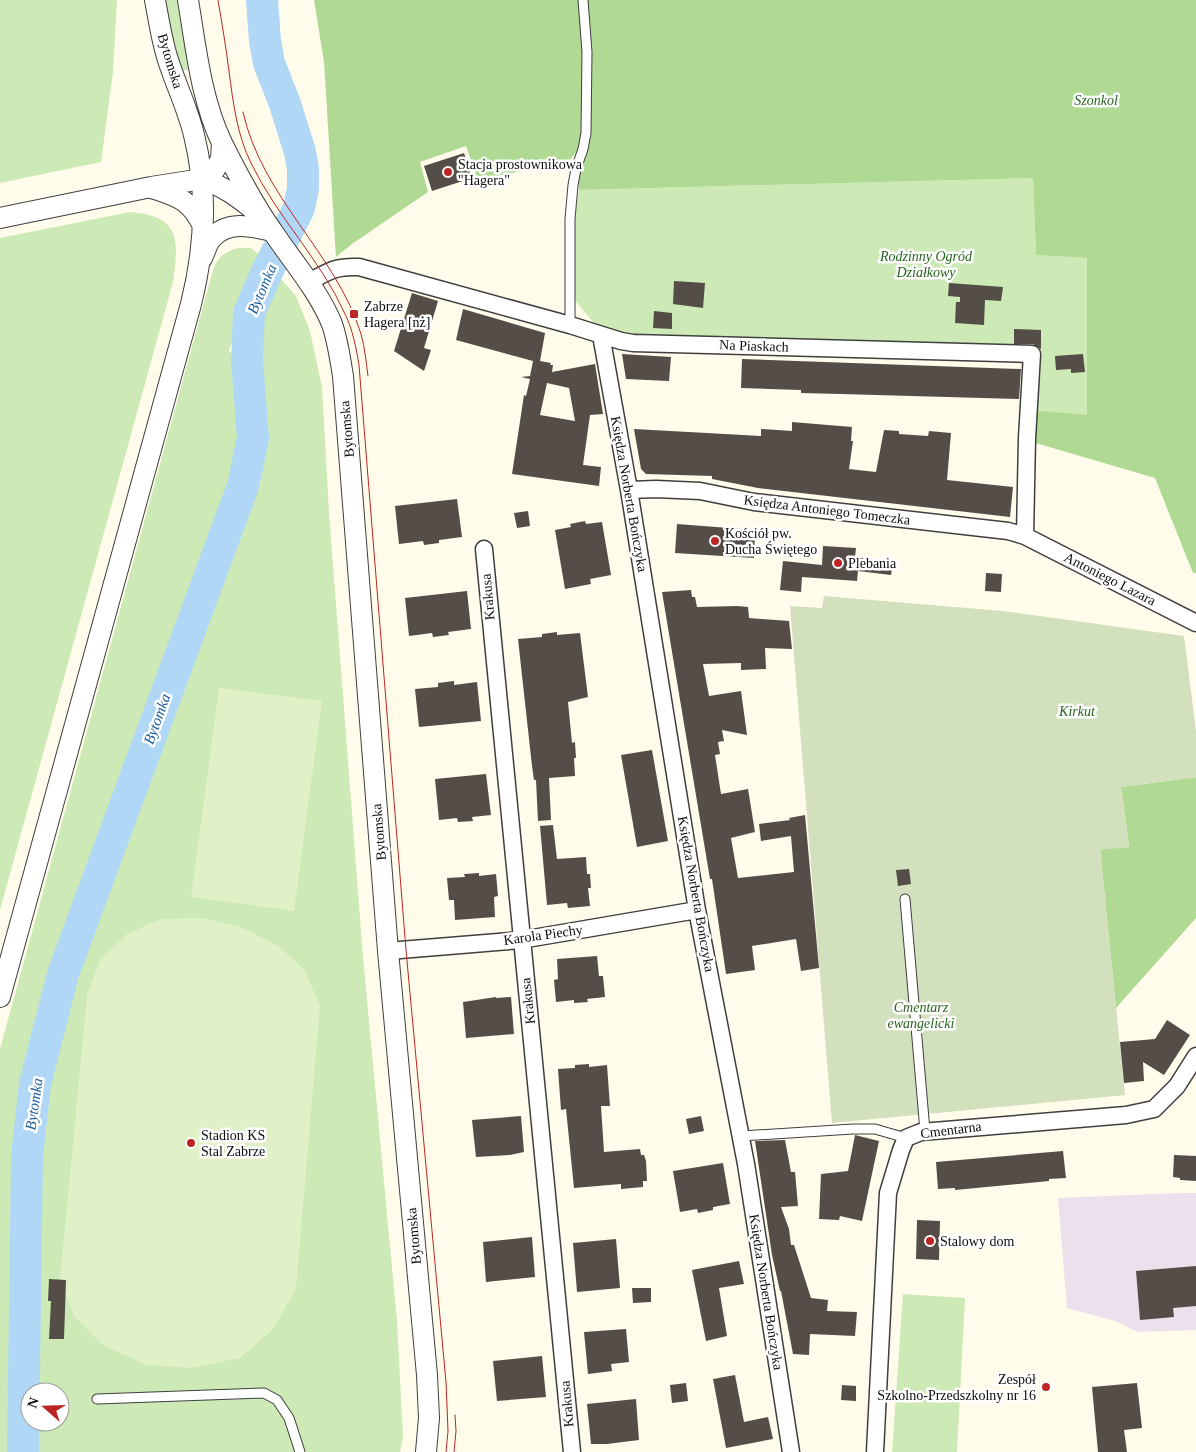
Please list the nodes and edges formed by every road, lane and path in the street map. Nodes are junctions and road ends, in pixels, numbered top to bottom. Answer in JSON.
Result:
{"nodes":[{"id":1,"x":156,"y":0,"type":"edge"},
{"id":2,"x":188,"y":0,"type":"edge"},
{"id":3,"x":583,"y":0,"type":"edge"},
{"id":4,"x":222,"y":143,"type":"junction"},
{"id":5,"x":202,"y":179,"type":"junction"},
{"id":6,"x":150,"y":187,"type":"junction"},
{"id":7,"x":0,"y":218,"type":"edge"},
{"id":8,"x":267,"y":224,"type":"junction"},
{"id":9,"x":203,"y":227,"type":"junction"},
{"id":10,"x":200,"y":261,"type":"junction"},
{"id":11,"x":305,"y":277,"type":"junction"},
{"id":12,"x":570,"y":325,"type":"junction"},
{"id":13,"x":601,"y":335,"type":"junction"},
{"id":14,"x":630,"y":490,"type":"junction"},
{"id":15,"x":1025,"y":536,"type":"junction"},
{"id":16,"x":484,"y":549,"type":"dead end"},
{"id":17,"x":1196,"y":622,"type":"edge"},
{"id":18,"x":904,"y":899,"type":"dead end"},
{"id":19,"x":697,"y":910,"type":"junction"},
{"id":20,"x":521,"y":940,"type":"junction"},
{"id":21,"x":388,"y":951,"type":"junction"},
{"id":22,"x":0,"y":997,"type":"edge"},
{"id":23,"x":1196,"y":1056,"type":"edge"},
{"id":24,"x":926,"y":1131,"type":"junction"},
{"id":25,"x":741,"y":1136,"type":"junction"},
{"id":26,"x":906,"y":1138,"type":"junction"},
{"id":27,"x":97,"y":1399,"type":"dead end"},
{"id":28,"x":300,"y":1452,"type":"edge"},
{"id":29,"x":426,"y":1452,"type":"edge"},
{"id":30,"x":572,"y":1452,"type":"edge"},
{"id":31,"x":791,"y":1452,"type":"edge"},
{"id":32,"x":875,"y":1452,"type":"edge"}],
"edges":[{"from":1,"to":5,"type":"street","name":"Bytomska"},
{"from":2,"to":4,"type":"street","name":"Bytomska"},
{"from":3,"to":12,"type":"lane"},
{"from":4,"to":5,"type":"street"},
{"from":4,"to":8,"type":"street","name":"Bytomska"},
{"from":5,"to":6,"type":"street"},
{"from":5,"to":8,"type":"street","name":"Bytomska"},
{"from":5,"to":9,"type":"street","name":"Bytomska"},
{"from":6,"to":7,"type":"street"},
{"from":6,"to":9,"type":"street"},
{"from":8,"to":10,"type":"street","name":"Bytomska"},
{"from":8,"to":11,"type":"street","name":"Bytomska"},
{"from":9,"to":10,"type":"street","name":"Bytomska"},
{"from":10,"to":22,"type":"street","name":"Bytomska"},
{"from":11,"to":12,"type":"street","name":"Na Piaskach"},
{"from":11,"to":21,"type":"street","name":"Bytomska"},
{"from":12,"to":13,"type":"street","name":"Na Piaskach"},
{"from":13,"to":14,"type":"street","name":"Księdza Norberta Bończyka"},
{"from":13,"to":15,"type":"street","name":"Na Piaskach"},
{"from":14,"to":15,"type":"street","name":"Księdza Antoniego Tomeczka"},
{"from":14,"to":19,"type":"street","name":"Księdza Norberta Bończyka"},
{"from":15,"to":17,"type":"street","name":"Antoniego Lazara"},
{"from":16,"to":20,"type":"street","name":"Krakusa"},
{"from":18,"to":24,"type":"lane"},
{"from":19,"to":20,"type":"street","name":"Karola Piechy"},
{"from":19,"to":25,"type":"street","name":"Księdza Norberta Bończyka"},
{"from":20,"to":21,"type":"street","name":"Karola Piechy"},
{"from":20,"to":30,"type":"street","name":"Krakusa"},
{"from":21,"to":29,"type":"street","name":"Bytomska"},
{"from":23,"to":24,"type":"street","name":"Cmentarna"},
{"from":24,"to":26,"type":"street","name":"Cmentarna"},
{"from":25,"to":26,"type":"lane"},
{"from":25,"to":31,"type":"street","name":"Księdza Norberta Bończyka"},
{"from":26,"to":32,"type":"street","name":"Cmentarna"},
{"from":27,"to":28,"type":"lane"}]}
